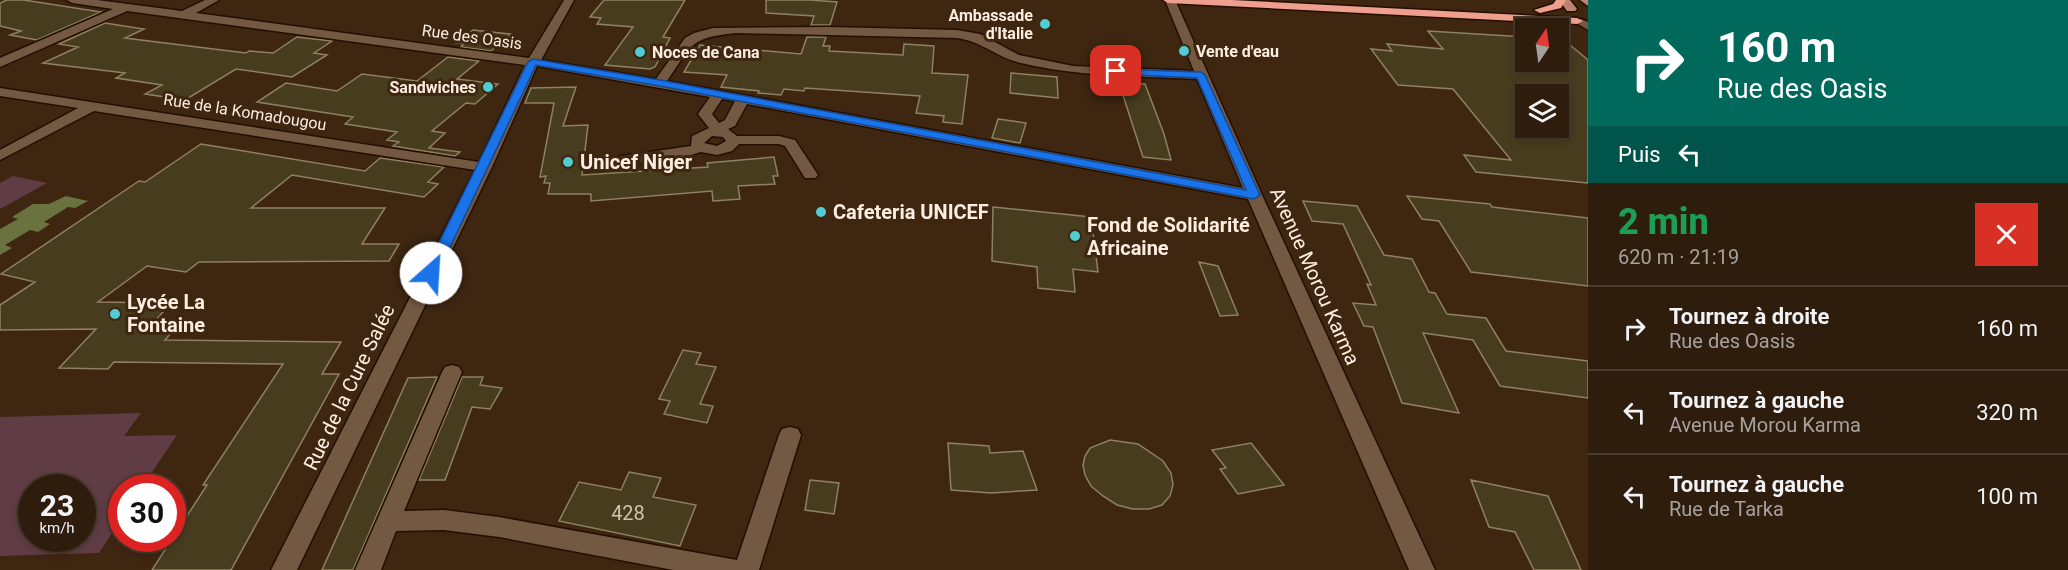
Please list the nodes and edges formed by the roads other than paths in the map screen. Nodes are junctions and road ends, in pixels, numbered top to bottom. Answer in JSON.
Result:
{"nodes":[{"id":1,"x":72,"y":0,"type":"edge"},
{"id":2,"x":214,"y":0,"type":"edge"},
{"id":3,"x":568,"y":0,"type":"edge"},
{"id":4,"x":1169,"y":0,"type":"edge"},
{"id":5,"x":1321,"y":0,"type":"edge"},
{"id":6,"x":1565,"y":5,"type":"edge"},
{"id":7,"x":126,"y":7,"type":"junction"},
{"id":8,"x":1588,"y":11,"type":"edge"},
{"id":9,"x":184,"y":15,"type":"junction"},
{"id":10,"x":1544,"y":15,"type":"junction"},
{"id":11,"x":1585,"y":25,"type":"edge"},
{"id":12,"x":533,"y":62,"type":"junction"},
{"id":13,"x":0,"y":63,"type":"edge"},
{"id":14,"x":1201,"y":75,"type":"junction"},
{"id":15,"x":660,"y":83,"type":"junction"},
{"id":16,"x":0,"y":92,"type":"edge"},
{"id":17,"x":719,"y":94,"type":"junction"},
{"id":18,"x":743,"y":99,"type":"junction"},
{"id":19,"x":94,"y":105,"type":"junction"},
{"id":20,"x":716,"y":130,"type":"junction"},
{"id":21,"x":734,"y":140,"type":"junction"},
{"id":22,"x":700,"y":148,"type":"junction"},
{"id":23,"x":0,"y":156,"type":"edge"},
{"id":24,"x":599,"y":163,"type":"dead end"},
{"id":25,"x":484,"y":167,"type":"junction"},
{"id":26,"x":810,"y":176,"type":"dead end"},
{"id":27,"x":1254,"y":195,"type":"junction"},
{"id":28,"x":452,"y":372,"type":"dead end"},
{"id":29,"x":790,"y":435,"type":"dead end"},
{"id":30,"x":388,"y":521,"type":"junction"},
{"id":31,"x":284,"y":570,"type":"edge"},
{"id":32,"x":368,"y":570,"type":"edge"},
{"id":33,"x":733,"y":570,"type":"edge"},
{"id":34,"x":746,"y":570,"type":"edge"},
{"id":35,"x":1422,"y":570,"type":"edge"}],
"edges":[{"from":1,"to":7,"type":"street","name":"Rue des Oasis"},
{"from":2,"to":9,"type":"street"},
{"from":3,"to":12,"type":"street","name":"Rue de la Cure Salée"},
{"from":4,"to":10,"type":"highway"},
{"from":4,"to":14,"type":"street","name":"Avenue Morou Karma"},
{"from":5,"to":10,"type":"highway"},
{"from":6,"to":8,"type":"highway"},
{"from":6,"to":10,"type":"highway"},
{"from":6,"to":11,"type":"highway"},
{"from":7,"to":9,"type":"street","name":"Rue des Oasis"},
{"from":7,"to":13,"type":"street"},
{"from":9,"to":12,"type":"street","name":"Rue des Oasis"},
{"from":10,"to":11,"type":"highway"},
{"from":12,"to":15,"type":"street","name":"Rue des Oasis"},
{"from":12,"to":25,"type":"street","name":"Rue de la Cure Salée"},
{"from":14,"to":15,"type":"street"},
{"from":14,"to":27,"type":"street","name":"Avenue Morou Karma"},
{"from":15,"to":17,"type":"street","name":"Rue des Oasis"},
{"from":16,"to":19,"type":"street","name":"Rue de la Komadougou"},
{"from":17,"to":18,"type":"street","name":"Rue des Oasis"},
{"from":17,"to":20,"type":"street"},
{"from":18,"to":20,"type":"street"},
{"from":18,"to":27,"type":"street","name":"Rue des Oasis"},
{"from":19,"to":23,"type":"street"},
{"from":19,"to":25,"type":"street","name":"Rue de la Komadougou"},
{"from":20,"to":21,"type":"street"},
{"from":20,"to":22,"type":"street"},
{"from":21,"to":22,"type":"street"},
{"from":21,"to":26,"type":"street"},
{"from":22,"to":24,"type":"street"},
{"from":25,"to":31,"type":"street","name":"Rue de la Cure Salée"},
{"from":27,"to":35,"type":"street","name":"Avenue Morou Karma"},
{"from":28,"to":30,"type":"street"},
{"from":29,"to":34,"type":"street"},
{"from":30,"to":32,"type":"street"},
{"from":30,"to":33,"type":"street"}]}
